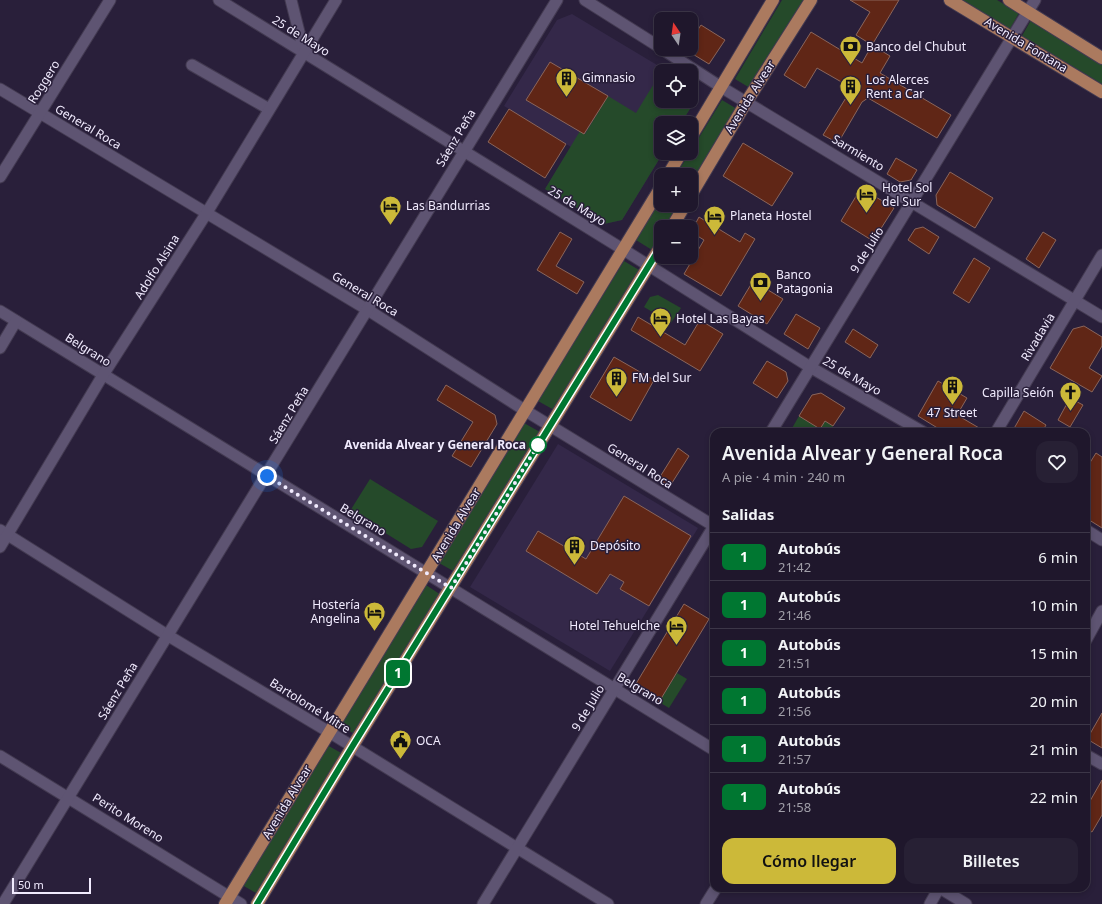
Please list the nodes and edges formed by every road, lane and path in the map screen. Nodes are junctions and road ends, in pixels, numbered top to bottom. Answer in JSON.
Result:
{"nodes":[{"id":1,"x":110,"y":0,"type":"edge"},
{"id":2,"x":219,"y":0,"type":"edge"},
{"id":3,"x":291,"y":0,"type":"edge"},
{"id":4,"x":336,"y":0,"type":"edge"},
{"id":5,"x":557,"y":0,"type":"edge"},
{"id":6,"x":585,"y":0,"type":"edge"},
{"id":7,"x":773,"y":0,"type":"edge"},
{"id":8,"x":811,"y":0,"type":"edge"},
{"id":9,"x":950,"y":0,"type":"edge"},
{"id":10,"x":1009,"y":0,"type":"edge"},
{"id":11,"x":1036,"y":0,"type":"edge"},
{"id":12,"x":1028,"y":12,"type":"junction"},
{"id":13,"x":1013,"y":36,"type":"junction"},
{"id":14,"x":654,"y":44,"type":"edge"},
{"id":15,"x":304,"y":52,"type":"junction"},
{"id":16,"x":672,"y":56,"type":"edge"},
{"id":17,"x":1102,"y":58,"type":"edge"},
{"id":18,"x":192,"y":65,"type":"dead end"},
{"id":19,"x":721,"y":87,"type":"junction"},
{"id":20,"x":0,"y":89,"type":"edge"},
{"id":21,"x":1102,"y":92,"type":"edge"},
{"id":22,"x":747,"y":101,"type":"junction"},
{"id":23,"x":269,"y":109,"type":"junction"},
{"id":24,"x":40,"y":114,"type":"junction"},
{"id":25,"x":698,"y":125,"type":"edge"},
{"id":26,"x":463,"y":151,"type":"junction"},
{"id":27,"x":0,"y":177,"type":"edge"},
{"id":28,"x":698,"y":183,"type":"edge"},
{"id":29,"x":654,"y":199,"type":"edge"},
{"id":30,"x":912,"y":201,"type":"junction"},
{"id":31,"x":206,"y":214,"type":"junction"},
{"id":32,"x":624,"y":250,"type":"junction"},
{"id":33,"x":1102,"y":256,"type":"edge"},
{"id":34,"x":654,"y":258,"type":"edge"},
{"id":35,"x":649,"y":266,"type":"junction"},
{"id":36,"x":1076,"y":300,"type":"junction"},
{"id":37,"x":368,"y":310,"type":"junction"},
{"id":38,"x":0,"y":311,"type":"edge"},
{"id":39,"x":1102,"y":317,"type":"edge"},
{"id":40,"x":16,"y":321,"type":"junction"},
{"id":41,"x":0,"y":348,"type":"edge"},
{"id":42,"x":810,"y":367,"type":"junction"},
{"id":43,"x":103,"y":375,"type":"junction"},
{"id":44,"x":526,"y":411,"type":"junction"},
{"id":45,"x":550,"y":425,"type":"junction"},
{"id":46,"x":773,"y":428,"type":"edge"},
{"id":47,"x":916,"y":428,"type":"edge"},
{"id":48,"x":998,"y":428,"type":"edge"},
{"id":49,"x":267,"y":476,"type":"junction"},
{"id":50,"x":710,"y":524,"type":"edge"},
{"id":51,"x":4,"y":532,"type":"edge"},
{"id":52,"x":1090,"y":532,"type":"edge"},
{"id":53,"x":710,"y":533,"type":"edge"},
{"id":54,"x":1102,"y":540,"type":"edge"},
{"id":55,"x":0,"y":547,"type":"edge"},
{"id":56,"x":426,"y":574,"type":"junction"},
{"id":57,"x":451,"y":588,"type":"junction"},
{"id":58,"x":1102,"y":612,"type":"edge"},
{"id":59,"x":1090,"y":633,"type":"edge"},
{"id":60,"x":167,"y":635,"type":"junction"},
{"id":61,"x":614,"y":689,"type":"junction"},
{"id":62,"x":329,"y":732,"type":"junction"},
{"id":63,"x":352,"y":747,"type":"junction"},
{"id":64,"x":710,"y":748,"type":"edge"},
{"id":65,"x":0,"y":756,"type":"edge"},
{"id":66,"x":1090,"y":757,"type":"edge"},
{"id":67,"x":1102,"y":764,"type":"edge"},
{"id":68,"x":69,"y":797,"type":"junction"},
{"id":69,"x":517,"y":849,"type":"junction"},
{"id":70,"x":714,"y":892,"type":"edge"},
{"id":71,"x":938,"y":892,"type":"edge"},
{"id":72,"x":946,"y":892,"type":"edge"},
{"id":73,"x":227,"y":900,"type":"edge"},
{"id":74,"x":3,"y":904,"type":"edge"},
{"id":75,"x":241,"y":904,"type":"edge"},
{"id":76,"x":257,"y":904,"type":"edge"},
{"id":77,"x":483,"y":904,"type":"edge"},
{"id":78,"x":608,"y":904,"type":"edge"},
{"id":79,"x":706,"y":904,"type":"edge"},
{"id":80,"x":930,"y":904,"type":"edge"},
{"id":81,"x":966,"y":904,"type":"edge"}],
"edges":[{"from":1,"to":24,"type":"street","name":"Roggero"},
{"from":2,"to":15,"type":"street","name":"25 de Mayo"},
{"from":3,"to":15,"type":"street"},
{"from":4,"to":15,"type":"street","name":"Adolfo Alsina"},
{"from":5,"to":26,"type":"street","name":"Sáenz Peña"},
{"from":6,"to":14,"type":"street","name":"Sarmiento"},
{"from":7,"to":19,"type":"main road"},
{"from":8,"to":22,"type":"main road","name":"Avenida Alvear"},
{"from":9,"to":13,"type":"main road","name":"Avenida Fontana"},
{"from":10,"to":12,"type":"main road"},
{"from":11,"to":12,"type":"street","name":"9 de Julio"},
{"from":12,"to":13,"type":"street","name":"9 de Julio"},
{"from":12,"to":17,"type":"main road"},
{"from":13,"to":21,"type":"main road","name":"Avenida Fontana"},
{"from":13,"to":30,"type":"street","name":"9 de Julio"},
{"from":15,"to":23,"type":"street","name":"Adolfo Alsina"},
{"from":15,"to":26,"type":"street","name":"25 de Mayo"},
{"from":16,"to":19,"type":"street","name":"Sarmiento"},
{"from":18,"to":23,"type":"street"},
{"from":19,"to":22,"type":"street","name":"Sarmiento"},
{"from":19,"to":25,"type":"main road"},
{"from":20,"to":24,"type":"street","name":"General Roca"},
{"from":22,"to":28,"type":"main road","name":"Avenida Alvear"},
{"from":22,"to":30,"type":"street","name":"Sarmiento"},
{"from":23,"to":31,"type":"street","name":"Adolfo Alsina"},
{"from":24,"to":27,"type":"street","name":"Roggero"},
{"from":24,"to":31,"type":"street","name":"General Roca"},
{"from":26,"to":32,"type":"street","name":"25 de Mayo"},
{"from":26,"to":37,"type":"street","name":"Sáenz Peña"},
{"from":29,"to":32,"type":"main road","name":"Avenida Alvear"},
{"from":30,"to":36,"type":"street","name":"Sarmiento"},
{"from":30,"to":42,"type":"street","name":"9 de Julio"},
{"from":31,"to":37,"type":"street","name":"General Roca"},
{"from":31,"to":43,"type":"street","name":"Adolfo Alsina"},
{"from":32,"to":35,"type":"street","name":"25 de Mayo"},
{"from":32,"to":44,"type":"main road","name":"Avenida Alvear"},
{"from":33,"to":36,"type":"street","name":"Rivadavia"},
{"from":34,"to":35,"type":"main road"},
{"from":35,"to":42,"type":"street","name":"25 de Mayo"},
{"from":35,"to":45,"type":"main road"},
{"from":36,"to":39,"type":"street","name":"Sarmiento"},
{"from":36,"to":48,"type":"street","name":"Rivadavia"},
{"from":37,"to":44,"type":"street","name":"General Roca"},
{"from":37,"to":49,"type":"street","name":"Sáenz Peña"},
{"from":38,"to":40,"type":"street","name":"Belgrano"},
{"from":40,"to":41,"type":"street"},
{"from":40,"to":43,"type":"street","name":"Belgrano"},
{"from":42,"to":46,"type":"street","name":"9 de Julio"},
{"from":42,"to":47,"type":"street","name":"25 de Mayo"},
{"from":43,"to":49,"type":"street","name":"Belgrano"},
{"from":43,"to":51,"type":"street","name":"Adolfo Alsina"},
{"from":44,"to":45,"type":"street","name":"General Roca"},
{"from":44,"to":56,"type":"main road","name":"Avenida Alvear"},
{"from":45,"to":50,"type":"street","name":"General Roca"},
{"from":45,"to":57,"type":"main road"},
{"from":49,"to":56,"type":"street","name":"Belgrano"},
{"from":49,"to":60,"type":"street","name":"Sáenz Peña"},
{"from":51,"to":55,"type":"street","name":"Adolfo Alsina"},
{"from":51,"to":60,"type":"street","name":"Bartolomé Mitre"},
{"from":52,"to":54,"type":"street"},
{"from":53,"to":61,"type":"street","name":"9 de Julio"},
{"from":56,"to":57,"type":"street","name":"Belgrano"},
{"from":56,"to":62,"type":"main road","name":"Avenida Alvear"},
{"from":57,"to":61,"type":"street","name":"Belgrano"},
{"from":57,"to":63,"type":"main road"},
{"from":58,"to":59,"type":"street"},
{"from":60,"to":62,"type":"street","name":"Bartolomé Mitre"},
{"from":60,"to":68,"type":"street","name":"Sáenz Peña"},
{"from":61,"to":64,"type":"street","name":"Belgrano"},
{"from":61,"to":69,"type":"street","name":"9 de Julio"},
{"from":62,"to":63,"type":"street","name":"Bartolomé Mitre"},
{"from":62,"to":73,"type":"main road","name":"Avenida Alvear"},
{"from":63,"to":69,"type":"street","name":"Bartolomé Mitre"},
{"from":63,"to":76,"type":"main road"},
{"from":65,"to":68,"type":"street","name":"Perito Moreno"},
{"from":66,"to":67,"type":"street"},
{"from":68,"to":73,"type":"street","name":"Perito Moreno"},
{"from":68,"to":74,"type":"street","name":"Sáenz Peña"},
{"from":69,"to":77,"type":"street","name":"9 de Julio"},
{"from":69,"to":78,"type":"street","name":"Bartolomé Mitre"},
{"from":70,"to":79,"type":"street"},
{"from":71,"to":80,"type":"street"},
{"from":72,"to":81,"type":"street"},
{"from":73,"to":75,"type":"street","name":"Perito Moreno"}]}
